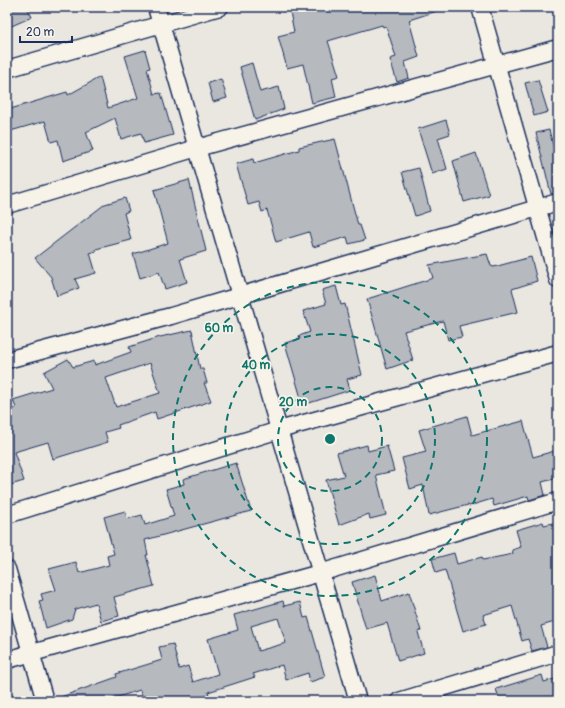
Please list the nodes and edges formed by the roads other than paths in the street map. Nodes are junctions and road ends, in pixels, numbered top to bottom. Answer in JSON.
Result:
{"nodes":[{"id":1,"x":156,"y":7,"type":"edge"},
{"id":2,"x":220,"y":7,"type":"edge"},
{"id":3,"x":480,"y":7,"type":"edge"},
{"id":4,"x":161,"y":25,"type":"junction"},
{"id":5,"x":558,"y":48,"type":"edge"},
{"id":6,"x":497,"y":66,"type":"junction"},
{"id":7,"x":7,"y":69,"type":"edge"},
{"id":8,"x":197,"y":148,"type":"junction"},
{"id":9,"x":558,"y":202,"type":"edge"},
{"id":10,"x":7,"y":205,"type":"edge"},
{"id":11,"x":537,"y":208,"type":"junction"},
{"id":12,"x":558,"y":280,"type":"edge"},
{"id":13,"x":240,"y":295,"type":"junction"},
{"id":14,"x":558,"y":353,"type":"edge"},
{"id":15,"x":7,"y":360,"type":"edge"},
{"id":16,"x":279,"y":430,"type":"junction"},
{"id":17,"x":558,"y":501,"type":"edge"},
{"id":18,"x":7,"y":515,"type":"edge"},
{"id":19,"x":7,"y":569,"type":"edge"},
{"id":20,"x":320,"y":573,"type":"junction"},
{"id":21,"x":31,"y":653,"type":"junction"},
{"id":22,"x":558,"y":653,"type":"edge"},
{"id":23,"x":7,"y":660,"type":"edge"},
{"id":24,"x":45,"y":701,"type":"edge"},
{"id":25,"x":358,"y":701,"type":"edge"},
{"id":26,"x":399,"y":701,"type":"edge"}],
"edges":[{"from":1,"to":4,"type":"street"},
{"from":2,"to":4,"type":"street"},
{"from":3,"to":6,"type":"street"},
{"from":4,"to":7,"type":"street"},
{"from":4,"to":8,"type":"street"},
{"from":5,"to":6,"type":"street"},
{"from":6,"to":8,"type":"street"},
{"from":6,"to":11,"type":"street"},
{"from":8,"to":10,"type":"street"},
{"from":8,"to":13,"type":"street"},
{"from":9,"to":11,"type":"street"},
{"from":11,"to":12,"type":"street"},
{"from":11,"to":13,"type":"street"},
{"from":13,"to":15,"type":"street"},
{"from":13,"to":16,"type":"street"},
{"from":14,"to":16,"type":"street"},
{"from":16,"to":18,"type":"street"},
{"from":16,"to":20,"type":"street"},
{"from":17,"to":20,"type":"street"},
{"from":19,"to":21,"type":"street"},
{"from":20,"to":21,"type":"street"},
{"from":20,"to":25,"type":"street"},
{"from":21,"to":23,"type":"street"},
{"from":21,"to":24,"type":"street"},
{"from":22,"to":26,"type":"street"}]}
